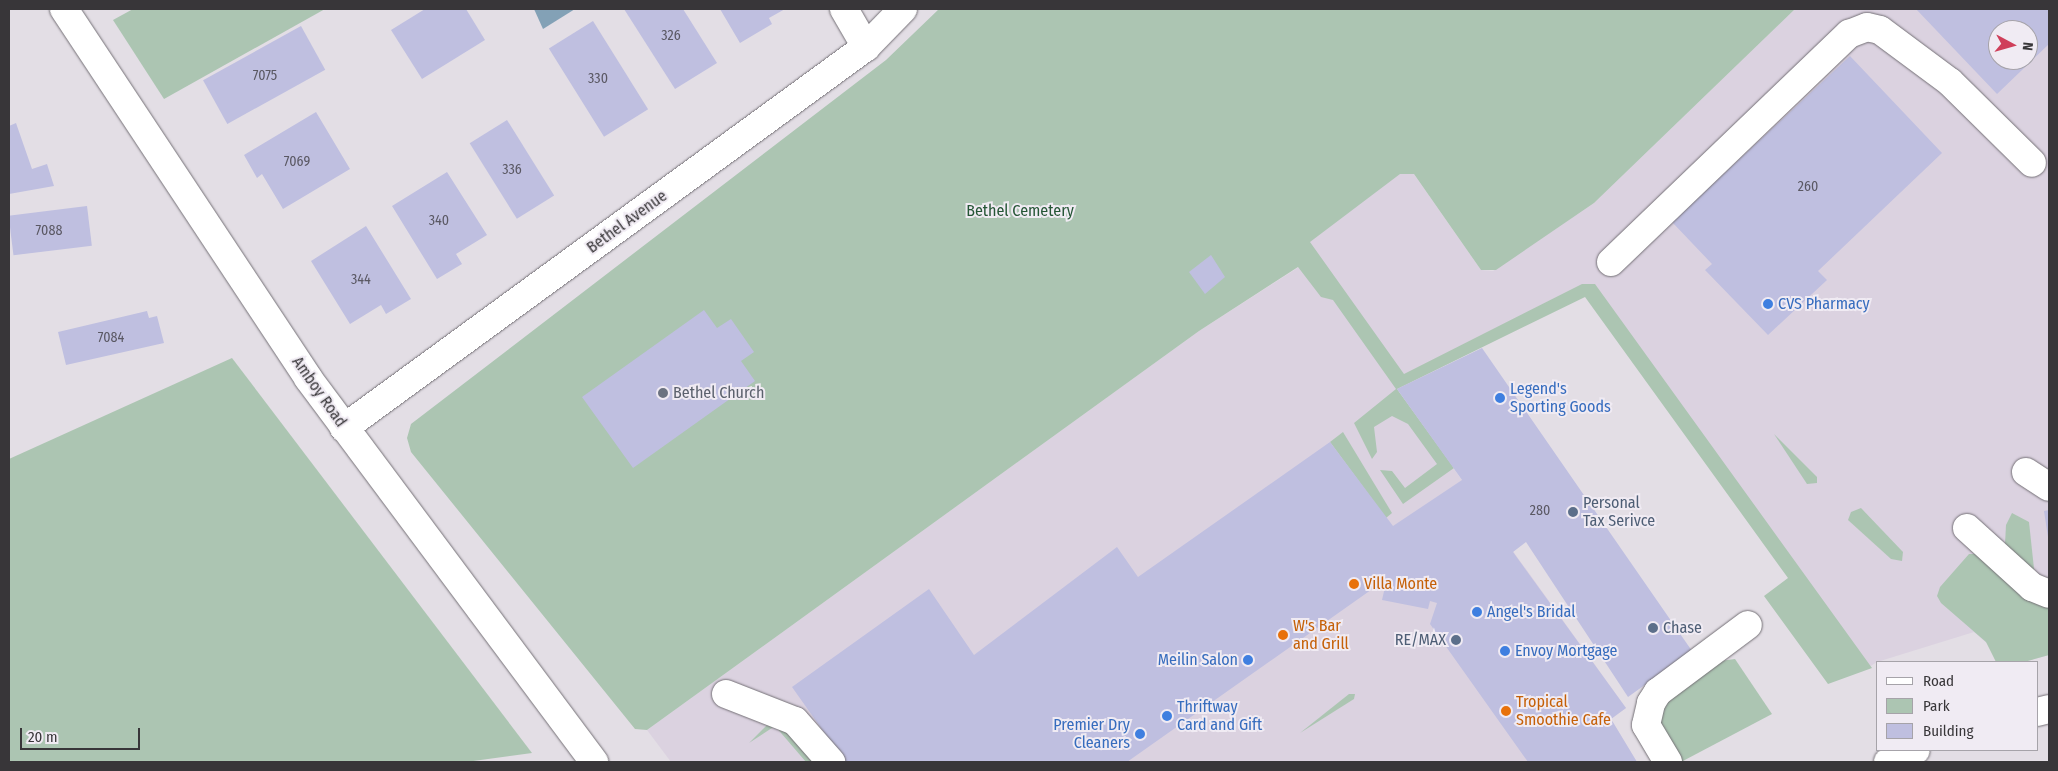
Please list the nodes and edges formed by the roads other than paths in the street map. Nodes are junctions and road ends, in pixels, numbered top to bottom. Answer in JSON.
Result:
{"nodes":[{"id":1,"x":64,"y":9,"type":"edge"},
{"id":2,"x":844,"y":9,"type":"edge"},
{"id":3,"x":903,"y":9,"type":"edge"},
{"id":4,"x":866,"y":47,"type":"junction"},
{"id":5,"x":2032,"y":163,"type":"dead end"},
{"id":6,"x":1611,"y":262,"type":"dead end"},
{"id":7,"x":344,"y":428,"type":"junction"},
{"id":8,"x":2026,"y":472,"type":"dead end"},
{"id":9,"x":2049,"y":487,"type":"edge"},
{"id":10,"x":1967,"y":528,"type":"dead end"},
{"id":11,"x":2049,"y":594,"type":"edge"},
{"id":12,"x":1748,"y":625,"type":"dead end"},
{"id":13,"x":726,"y":694,"type":"dead end"},
{"id":14,"x":1914,"y":751,"type":"edge"},
{"id":15,"x":594,"y":762,"type":"edge"},
{"id":16,"x":831,"y":762,"type":"edge"},
{"id":17,"x":1668,"y":762,"type":"edge"},
{"id":18,"x":1888,"y":762,"type":"edge"}],
"edges":[{"from":1,"to":7,"type":"main road","name":"Amboy Road"},
{"from":2,"to":4,"type":"main road"},
{"from":3,"to":4,"type":"main road","name":"Bethel Avenue"},
{"from":4,"to":7,"type":"main road","name":"Bethel Avenue"},
{"from":5,"to":6,"type":"main road"},
{"from":7,"to":15,"type":"main road","name":"Amboy Road"},
{"from":8,"to":9,"type":"main road"},
{"from":10,"to":11,"type":"main road"},
{"from":12,"to":17,"type":"main road"},
{"from":13,"to":16,"type":"main road"},
{"from":14,"to":18,"type":"main road"}]}
